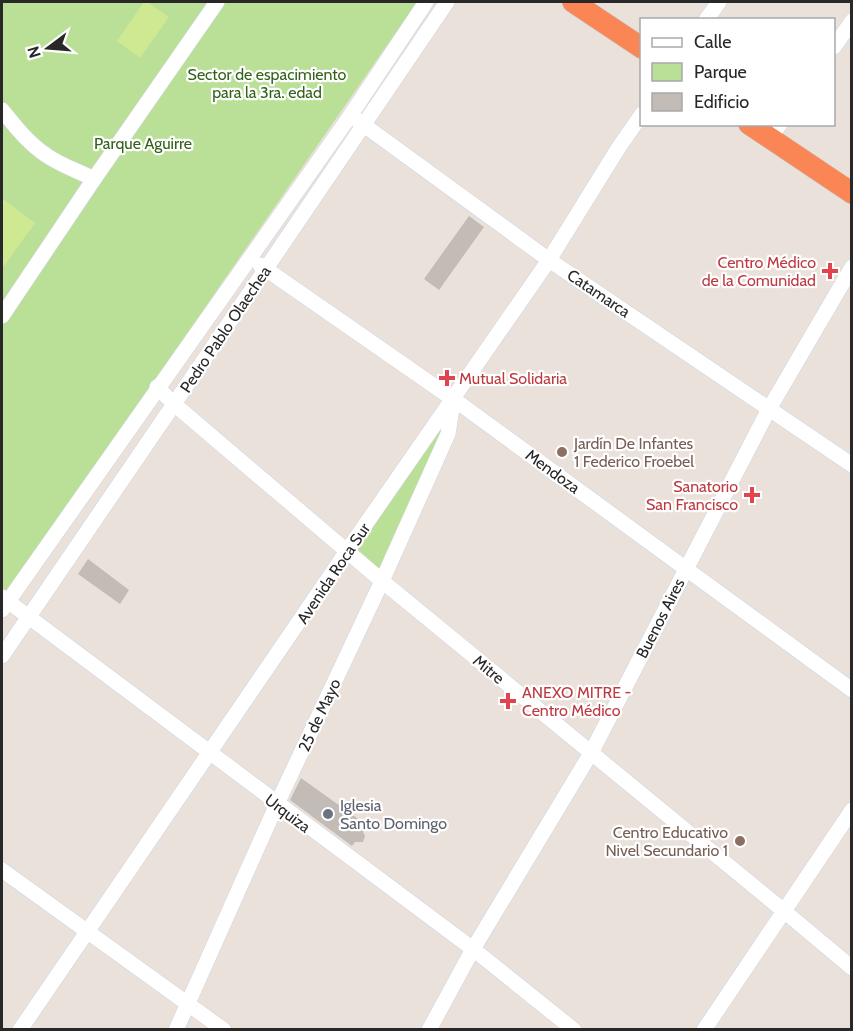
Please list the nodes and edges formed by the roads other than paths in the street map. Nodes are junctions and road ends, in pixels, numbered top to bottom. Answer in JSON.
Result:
{"nodes":[{"id":1,"x":218,"y":2,"type":"edge"},
{"id":2,"x":426,"y":2,"type":"edge"},
{"id":3,"x":447,"y":2,"type":"edge"},
{"id":4,"x":573,"y":2,"type":"edge"},
{"id":5,"x":719,"y":2,"type":"edge"},
{"id":6,"x":707,"y":18,"type":"edge"},
{"id":7,"x":852,"y":21,"type":"edge"},
{"id":8,"x":835,"y":46,"type":"edge"},
{"id":9,"x":640,"y":47,"type":"edge"},
{"id":10,"x":2,"y":110,"type":"edge"},
{"id":11,"x":350,"y":116,"type":"junction"},
{"id":12,"x":640,"y":117,"type":"edge"},
{"id":13,"x":363,"y":125,"type":"junction"},
{"id":14,"x":756,"y":126,"type":"edge"},
{"id":15,"x":775,"y":132,"type":"edge"},
{"id":16,"x":94,"y":179,"type":"junction"},
{"id":17,"x":852,"y":193,"type":"edge"},
{"id":18,"x":250,"y":258,"type":"junction"},
{"id":19,"x":549,"y":260,"type":"junction"},
{"id":20,"x":852,"y":267,"type":"edge"},
{"id":21,"x":266,"y":269,"type":"junction"},
{"id":22,"x":2,"y":316,"type":"edge"},
{"id":23,"x":157,"y":387,"type":"junction"},
{"id":24,"x":453,"y":399,"type":"junction"},
{"id":25,"x":174,"y":404,"type":"junction"},
{"id":26,"x":769,"y":409,"type":"junction"},
{"id":27,"x":852,"y":465,"type":"edge"},
{"id":28,"x":347,"y":551,"type":"junction"},
{"id":29,"x":686,"y":568,"type":"junction"},
{"id":30,"x":382,"y":581,"type":"junction"},
{"id":31,"x":3,"y":603,"type":"edge"},
{"id":32,"x":28,"y":617,"type":"junction"},
{"id":33,"x":2,"y":656,"type":"edge"},
{"id":34,"x":852,"y":690,"type":"edge"},
{"id":35,"x":210,"y":753,"type":"junction"},
{"id":36,"x":591,"y":753,"type":"junction"},
{"id":37,"x":277,"y":804,"type":"junction"},
{"id":38,"x":852,"y":810,"type":"edge"},
{"id":39,"x":2,"y":870,"type":"edge"},
{"id":40,"x":784,"y":911,"type":"junction"},
{"id":41,"x":87,"y":932,"type":"junction"},
{"id":42,"x":472,"y":950,"type":"junction"},
{"id":43,"x":852,"y":968,"type":"edge"},
{"id":44,"x":187,"y":1003,"type":"junction"},
{"id":45,"x":20,"y":1029,"type":"edge"},
{"id":46,"x":176,"y":1029,"type":"edge"},
{"id":47,"x":224,"y":1029,"type":"edge"},
{"id":48,"x":429,"y":1029,"type":"edge"},
{"id":49,"x":574,"y":1029,"type":"edge"},
{"id":50,"x":704,"y":1029,"type":"edge"}],
"edges":[{"from":1,"to":16,"type":"street"},
{"from":2,"to":11,"type":"street","name":"Pedro Pablo Olaechea"},
{"from":3,"to":13,"type":"street","name":"Pedro Pablo Olaechea"},
{"from":4,"to":9,"type":"highway"},
{"from":5,"to":6,"type":"street"},
{"from":7,"to":8,"type":"street"},
{"from":10,"to":16,"type":"street"},
{"from":11,"to":13,"type":"street","name":"Catamarca"},
{"from":11,"to":18,"type":"street","name":"Pedro Pablo Olaechea"},
{"from":12,"to":19,"type":"street","name":"Avenida Roca Sur"},
{"from":13,"to":19,"type":"street","name":"Catamarca"},
{"from":13,"to":21,"type":"street","name":"Pedro Pablo Olaechea"},
{"from":14,"to":15,"type":"highway"},
{"from":15,"to":17,"type":"highway"},
{"from":16,"to":22,"type":"street"},
{"from":18,"to":21,"type":"street","name":"Mendoza"},
{"from":18,"to":23,"type":"street","name":"Pedro Pablo Olaechea"},
{"from":19,"to":24,"type":"street","name":"Avenida Roca Sur"},
{"from":19,"to":26,"type":"street","name":"Catamarca"},
{"from":20,"to":26,"type":"street","name":"Buenos Aires"},
{"from":21,"to":24,"type":"street","name":"Mendoza"},
{"from":21,"to":25,"type":"street","name":"Pedro Pablo Olaechea"},
{"from":23,"to":25,"type":"street","name":"Mitre"},
{"from":23,"to":31,"type":"street","name":"Pedro Pablo Olaechea"},
{"from":24,"to":28,"type":"street","name":"Avenida Roca Sur"},
{"from":24,"to":29,"type":"street","name":"Mendoza"},
{"from":24,"to":30,"type":"street","name":"25 de Mayo"},
{"from":25,"to":28,"type":"street","name":"Mitre"},
{"from":25,"to":32,"type":"street","name":"Pedro Pablo Olaechea"},
{"from":26,"to":27,"type":"street","name":"Catamarca"},
{"from":26,"to":29,"type":"street","name":"Buenos Aires"},
{"from":28,"to":30,"type":"street","name":"Mitre"},
{"from":28,"to":35,"type":"street","name":"Avenida Roca Sur"},
{"from":29,"to":34,"type":"street","name":"Mendoza"},
{"from":29,"to":36,"type":"street","name":"Buenos Aires"},
{"from":30,"to":36,"type":"street","name":"Mitre"},
{"from":30,"to":37,"type":"street","name":"25 de Mayo"},
{"from":31,"to":32,"type":"street","name":"Urquiza"},
{"from":32,"to":33,"type":"street","name":"Pedro Pablo Olaechea"},
{"from":32,"to":35,"type":"street","name":"Urquiza"},
{"from":35,"to":37,"type":"street","name":"Urquiza"},
{"from":35,"to":41,"type":"street","name":"Avenida Roca Sur"},
{"from":36,"to":40,"type":"street","name":"Mitre"},
{"from":36,"to":42,"type":"street","name":"Buenos Aires"},
{"from":37,"to":42,"type":"street","name":"Urquiza"},
{"from":37,"to":44,"type":"street","name":"25 de Mayo"},
{"from":38,"to":40,"type":"street"},
{"from":39,"to":41,"type":"street"},
{"from":40,"to":43,"type":"street","name":"Mitre"},
{"from":40,"to":50,"type":"street"},
{"from":41,"to":44,"type":"street"},
{"from":41,"to":45,"type":"street","name":"Avenida Roca Sur"},
{"from":42,"to":48,"type":"street","name":"Buenos Aires"},
{"from":42,"to":49,"type":"street","name":"Urquiza"},
{"from":44,"to":46,"type":"street","name":"25 de Mayo"},
{"from":44,"to":47,"type":"street"}]}
